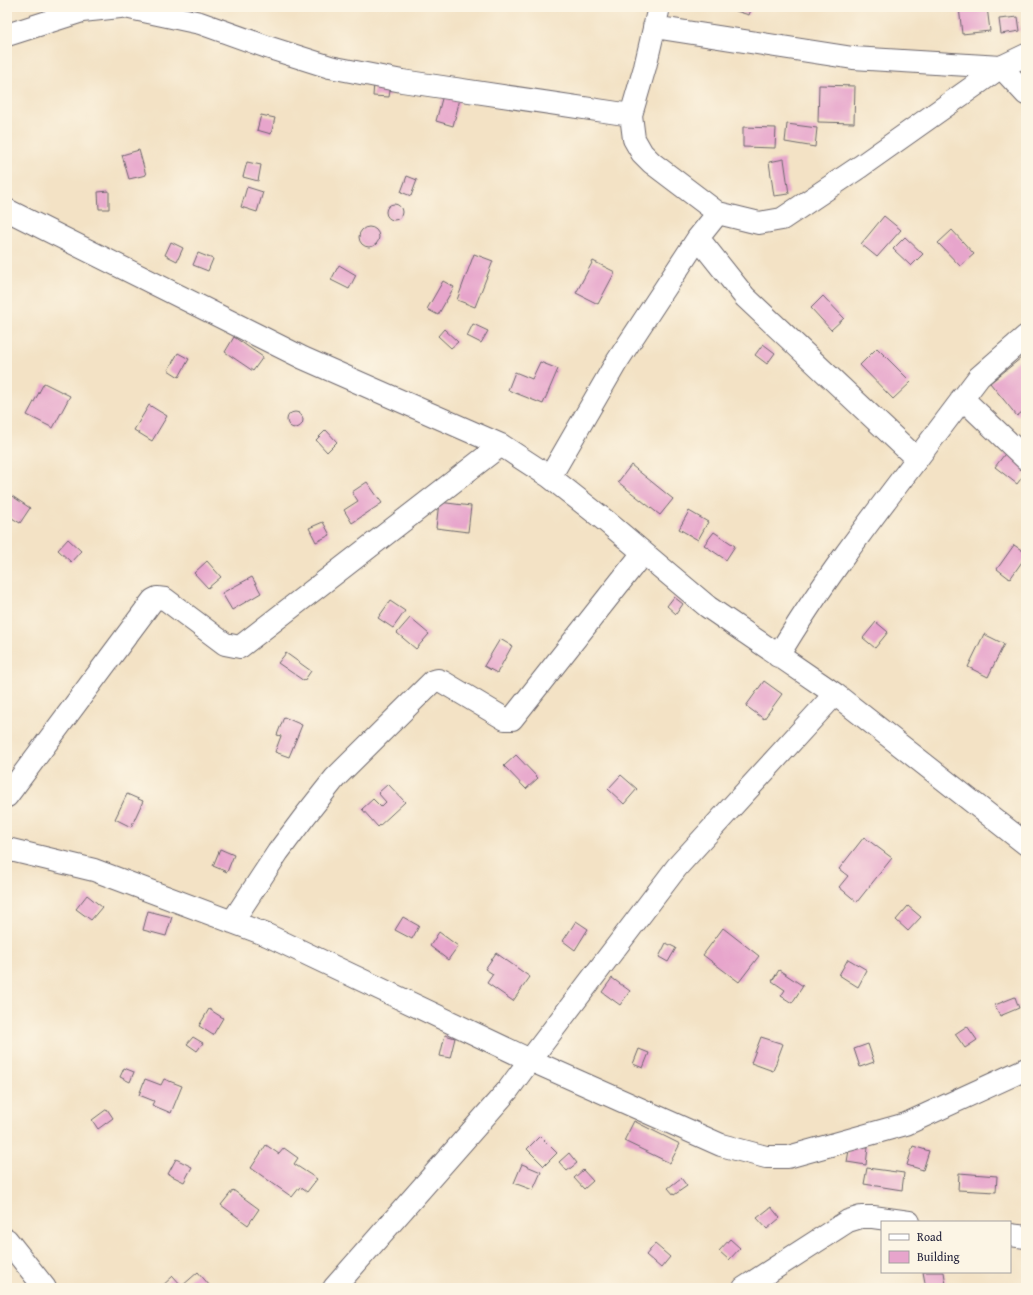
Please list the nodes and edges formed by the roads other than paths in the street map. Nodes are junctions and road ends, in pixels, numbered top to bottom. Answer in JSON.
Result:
{"nodes":[{"id":1,"x":120,"y":7,"type":"edge"},
{"id":2,"x":125,"y":7,"type":"edge"},
{"id":3,"x":83,"y":9,"type":"edge"},
{"id":4,"x":656,"y":17,"type":"edge"},
{"id":5,"x":7,"y":36,"type":"edge"},
{"id":6,"x":1026,"y":55,"type":"edge"},
{"id":7,"x":1001,"y":67,"type":"junction"},
{"id":8,"x":1026,"y":94,"type":"edge"},
{"id":9,"x":631,"y":115,"type":"junction"},
{"id":10,"x":7,"y":210,"type":"edge"},
{"id":11,"x":718,"y":213,"type":"junction"},
{"id":12,"x":698,"y":238,"type":"junction"},
{"id":13,"x":1026,"y":336,"type":"edge"},
{"id":14,"x":962,"y":398,"type":"junction"},
{"id":15,"x":501,"y":445,"type":"junction"},
{"id":16,"x":917,"y":459,"type":"junction"},
{"id":17,"x":1026,"y":460,"type":"edge"},
{"id":18,"x":550,"y":478,"type":"junction"},
{"id":19,"x":643,"y":553,"type":"junction"},
{"id":20,"x":778,"y":656,"type":"junction"},
{"id":21,"x":835,"y":694,"type":"junction"},
{"id":22,"x":7,"y":796,"type":"edge"},
{"id":23,"x":1026,"y":844,"type":"edge"},
{"id":24,"x":7,"y":849,"type":"edge"},
{"id":25,"x":232,"y":922,"type":"junction"},
{"id":26,"x":530,"y":1060,"type":"junction"},
{"id":27,"x":1026,"y":1069,"type":"edge"},
{"id":28,"x":902,"y":1221,"type":"edge"},
{"id":29,"x":1011,"y":1235,"type":"edge"},
{"id":30,"x":1026,"y":1237,"type":"edge"},
{"id":31,"x":7,"y":1240,"type":"edge"},
{"id":32,"x":44,"y":1288,"type":"edge"},
{"id":33,"x":334,"y":1288,"type":"edge"},
{"id":34,"x":744,"y":1288,"type":"edge"}],
"edges":[{"from":1,"to":3,"type":"street"},
{"from":2,"to":9,"type":"street"},
{"from":3,"to":5,"type":"street"},
{"from":4,"to":7,"type":"street"},
{"from":4,"to":9,"type":"street"},
{"from":6,"to":7,"type":"street"},
{"from":7,"to":8,"type":"street"},
{"from":7,"to":11,"type":"street"},
{"from":9,"to":11,"type":"street"},
{"from":10,"to":15,"type":"street"},
{"from":11,"to":12,"type":"street"},
{"from":12,"to":16,"type":"street"},
{"from":12,"to":18,"type":"street"},
{"from":13,"to":14,"type":"street"},
{"from":14,"to":16,"type":"street"},
{"from":14,"to":17,"type":"street"},
{"from":15,"to":18,"type":"street"},
{"from":15,"to":22,"type":"street"},
{"from":16,"to":20,"type":"street"},
{"from":18,"to":19,"type":"street"},
{"from":19,"to":20,"type":"street"},
{"from":19,"to":25,"type":"street"},
{"from":20,"to":21,"type":"street"},
{"from":21,"to":23,"type":"street"},
{"from":21,"to":26,"type":"street"},
{"from":24,"to":25,"type":"street"},
{"from":25,"to":26,"type":"street"},
{"from":26,"to":27,"type":"street"},
{"from":26,"to":33,"type":"street"},
{"from":28,"to":34,"type":"street"},
{"from":29,"to":30,"type":"street"},
{"from":31,"to":32,"type":"street"}]}
